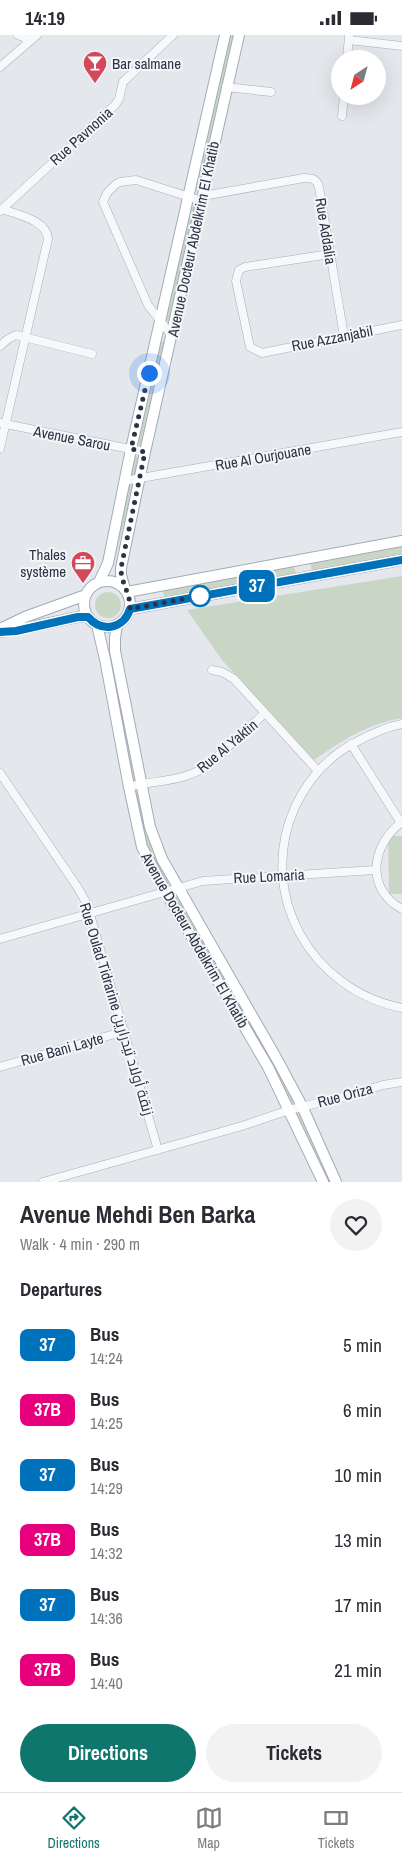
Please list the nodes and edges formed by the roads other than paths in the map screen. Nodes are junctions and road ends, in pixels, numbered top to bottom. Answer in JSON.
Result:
{"nodes":[{"id":1,"x":18,"y":35,"type":"edge"},
{"id":2,"x":173,"y":35,"type":"edge"},
{"id":3,"x":225,"y":35,"type":"edge"},
{"id":4,"x":239,"y":35,"type":"edge"},
{"id":5,"x":349,"y":37,"type":"edge"},
{"id":6,"x":34,"y":38,"type":"edge"},
{"id":7,"x":402,"y":46,"type":"edge"},
{"id":8,"x":348,"y":50,"type":"edge"},
{"id":9,"x":0,"y":67,"type":"edge"},
{"id":10,"x":226,"y":87,"type":"junction"},
{"id":11,"x":271,"y":92,"type":"dead end"},
{"id":12,"x":343,"y":105,"type":"edge"},
{"id":13,"x":342,"y":116,"type":"dead end"},
{"id":14,"x":188,"y":198,"type":"junction"},
{"id":15,"x":202,"y":198,"type":"junction"},
{"id":16,"x":1,"y":210,"type":"edge"},
{"id":17,"x":330,"y":254,"type":"junction"},
{"id":18,"x":161,"y":323,"type":"junction"},
{"id":19,"x":402,"y":325,"type":"edge"},
{"id":20,"x":172,"y":336,"type":"junction"},
{"id":21,"x":344,"y":336,"type":"junction"},
{"id":22,"x":24,"y":337,"type":"junction"},
{"id":23,"x":0,"y":346,"type":"edge"},
{"id":24,"x":92,"y":354,"type":"dead end"},
{"id":25,"x":3,"y":424,"type":"edge"},
{"id":26,"x":402,"y":431,"type":"edge"},
{"id":27,"x":0,"y":448,"type":"edge"},
{"id":28,"x":131,"y":449,"type":"junction"},
{"id":29,"x":145,"y":452,"type":"junction"},
{"id":30,"x":139,"y":480,"type":"junction"},
{"id":31,"x":124,"y":481,"type":"junction"},
{"id":32,"x":402,"y":541,"type":"edge"},
{"id":33,"x":402,"y":560,"type":"edge"},
{"id":34,"x":99,"y":583,"type":"junction"},
{"id":35,"x":126,"y":591,"type":"junction"},
{"id":36,"x":86,"y":595,"type":"junction"},
{"id":37,"x":130,"y":609,"type":"junction"},
{"id":38,"x":88,"y":617,"type":"junction"},
{"id":39,"x":97,"y":625,"type":"junction"},
{"id":40,"x":117,"y":625,"type":"junction"},
{"id":41,"x":0,"y":630,"type":"edge"},
{"id":42,"x":212,"y":670,"type":"dead end"},
{"id":43,"x":265,"y":713,"type":"junction"},
{"id":44,"x":402,"y":724,"type":"edge"},
{"id":45,"x":351,"y":744,"type":"junction"},
{"id":46,"x":318,"y":771,"type":"junction"},
{"id":47,"x":0,"y":773,"type":"edge"},
{"id":48,"x":142,"y":784,"type":"junction"},
{"id":49,"x":129,"y":787,"type":"junction"},
{"id":50,"x":402,"y":823,"type":"edge"},
{"id":51,"x":375,"y":870,"type":"junction"},
{"id":52,"x":282,"y":876,"type":"junction"},
{"id":53,"x":178,"y":887,"type":"junction"},
{"id":54,"x":164,"y":891,"type":"junction"},
{"id":55,"x":402,"y":909,"type":"edge"},
{"id":56,"x":90,"y":913,"type":"junction"},
{"id":57,"x":0,"y":939,"type":"edge"},
{"id":58,"x":402,"y":1008,"type":"edge"},
{"id":59,"x":125,"y":1031,"type":"junction"},
{"id":60,"x":0,"y":1067,"type":"edge"},
{"id":61,"x":402,"y":1082,"type":"edge"},
{"id":62,"x":302,"y":1106,"type":"junction"},
{"id":63,"x":289,"y":1109,"type":"junction"},
{"id":64,"x":158,"y":1150,"type":"junction"},
{"id":65,"x":43,"y":1182,"type":"edge"},
{"id":66,"x":322,"y":1182,"type":"edge"},
{"id":67,"x":336,"y":1182,"type":"edge"}],
"edges":[{"from":1,"to":6,"type":"street"},
{"from":2,"to":16,"type":"street","name":"Rue Pavnonia"},
{"from":3,"to":14,"type":"main road"},
{"from":4,"to":10,"type":"main road","name":"Avenue Docteur Abdelkrim El Khatib"},
{"from":5,"to":7,"type":"street"},
{"from":5,"to":8,"type":"street"},
{"from":6,"to":9,"type":"street"},
{"from":10,"to":11,"type":"street"},
{"from":10,"to":15,"type":"main road","name":"Avenue Docteur Abdelkrim El Khatib"},
{"from":12,"to":13,"type":"street"},
{"from":14,"to":15,"type":"street"},
{"from":14,"to":18,"type":"main road"},
{"from":14,"to":18,"type":"street"},
{"from":15,"to":17,"type":"street","name":"Rue Addalia"},
{"from":15,"to":20,"type":"main road","name":"Avenue Docteur Abdelkrim El Khatib"},
{"from":16,"to":22,"type":"street"},
{"from":17,"to":21,"type":"street","name":"Rue Addalia"},
{"from":17,"to":21,"type":"street","name":"Rue Azzanjabil"},
{"from":18,"to":20,"type":"street"},
{"from":18,"to":28,"type":"main road"},
{"from":19,"to":21,"type":"street","name":"Rue Azzanjabil"},
{"from":20,"to":29,"type":"main road","name":"Avenue Docteur Abdelkrim El Khatib"},
{"from":22,"to":23,"type":"street"},
{"from":22,"to":24,"type":"street"},
{"from":22,"to":25,"type":"street"},
{"from":25,"to":27,"type":"street"},
{"from":25,"to":28,"type":"street","name":"Avenue Sarou"},
{"from":26,"to":30,"type":"street","name":"Rue Al Ourjouane"},
{"from":28,"to":29,"type":"street","name":"Avenue Sarou"},
{"from":28,"to":31,"type":"main road"},
{"from":29,"to":30,"type":"main road","name":"Avenue Docteur Abdelkrim El Khatib"},
{"from":30,"to":31,"type":"street","name":"Rue Al Ourjouane"},
{"from":30,"to":35,"type":"main road","name":"Avenue Docteur Abdelkrim El Khatib"},
{"from":31,"to":34,"type":"main road"},
{"from":32,"to":35,"type":"main road"},
{"from":33,"to":37,"type":"main road"},
{"from":34,"to":35,"type":"main road"},
{"from":34,"to":36,"type":"main road"},
{"from":35,"to":37,"type":"main road"},
{"from":36,"to":38,"type":"main road"},
{"from":36,"to":41,"type":"main road"},
{"from":37,"to":40,"type":"main road"},
{"from":38,"to":39,"type":"main road"},
{"from":38,"to":41,"type":"main road"},
{"from":39,"to":40,"type":"main road"},
{"from":39,"to":49,"type":"main road","name":"Avenue Docteur Abdelkrim El Khatib"},
{"from":40,"to":48,"type":"main road","name":"Avenue Docteur Abdelkrim El Khatib"},
{"from":42,"to":43,"type":"street","name":"Rue Al Yaktin"},
{"from":43,"to":46,"type":"street","name":"Rue Al Yaktin"},
{"from":43,"to":48,"type":"street","name":"Rue Al Yaktin"},
{"from":44,"to":45,"type":"street"},
{"from":45,"to":46,"type":"street"},
{"from":45,"to":50,"type":"street"},
{"from":46,"to":52,"type":"street"},
{"from":47,"to":56,"type":"street","name":"Rue Oulad Tidrarine زنقة أولاد تيدرارين"},
{"from":48,"to":49,"type":"street","name":"Rue Al Yaktin"},
{"from":48,"to":53,"type":"main road","name":"Avenue Docteur Abdelkrim El Khatib"},
{"from":49,"to":54,"type":"main road","name":"Avenue Docteur Abdelkrim El Khatib"},
{"from":50,"to":51,"type":"street"},
{"from":51,"to":52,"type":"street","name":"Rue Lomaria"},
{"from":51,"to":55,"type":"street"},
{"from":52,"to":53,"type":"street","name":"Rue Lomaria"},
{"from":52,"to":58,"type":"street"},
{"from":53,"to":54,"type":"street","name":"Rue Lomaria"},
{"from":53,"to":62,"type":"main road","name":"Avenue Docteur Abdelkrim El Khatib"},
{"from":54,"to":56,"type":"street","name":"Rue Lomaria"},
{"from":54,"to":63,"type":"main road","name":"Avenue Docteur Abdelkrim El Khatib"},
{"from":56,"to":57,"type":"street","name":"Rue Lomaria"},
{"from":56,"to":59,"type":"street","name":"Rue Oulad Tidrarine زنقة أولاد تيدرارين"},
{"from":59,"to":60,"type":"street","name":"Rue Bani Layte"},
{"from":59,"to":64,"type":"street","name":"Rue Oulad Tidrarine زنقة أولاد تيدرارين"},
{"from":61,"to":62,"type":"street","name":"Rue Oriza"},
{"from":62,"to":63,"type":"street","name":"Rue Oriza"},
{"from":62,"to":67,"type":"main road","name":"Avenue Docteur Abdelkrim El Khatib"},
{"from":63,"to":64,"type":"street","name":"Rue Oriza"},
{"from":63,"to":66,"type":"main road","name":"Avenue Docteur Abdelkrim El Khatib"},
{"from":64,"to":65,"type":"street","name":"Rue Oriza"}]}
